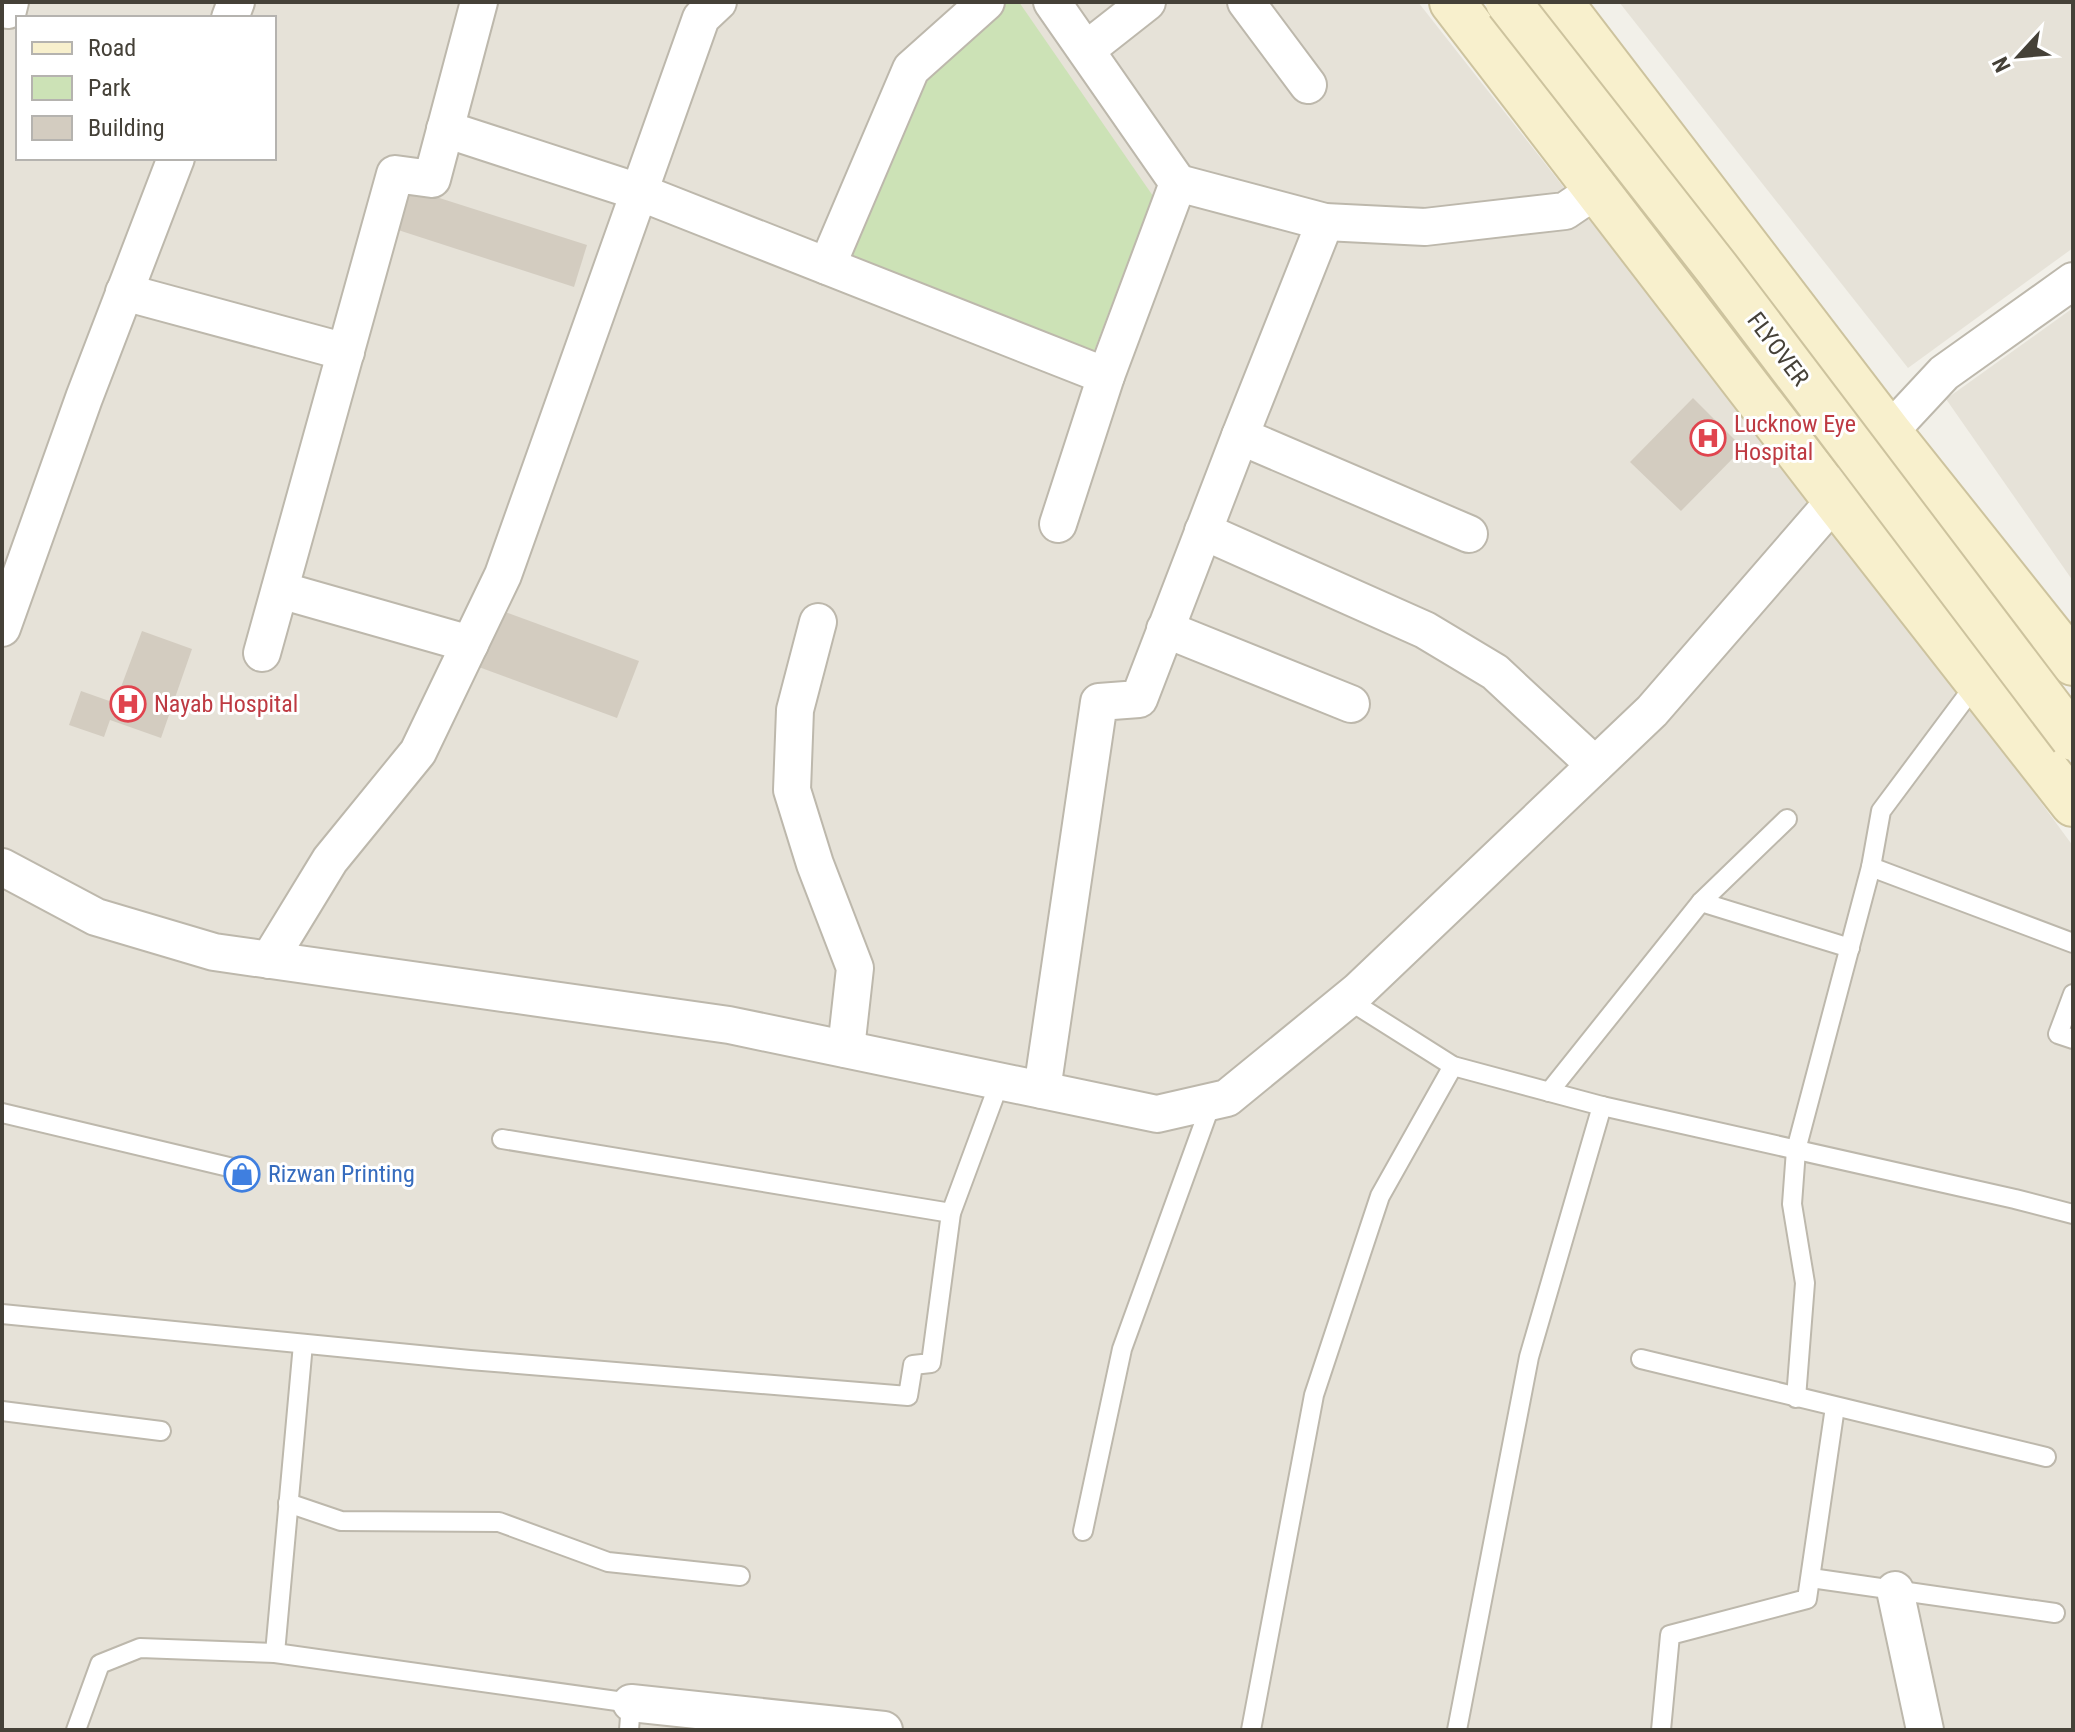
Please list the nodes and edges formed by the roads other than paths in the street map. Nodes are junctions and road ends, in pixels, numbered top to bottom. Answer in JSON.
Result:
{"nodes":[{"id":1,"x":10,"y":2,"type":"edge"},
{"id":2,"x":479,"y":2,"type":"edge"},
{"id":3,"x":718,"y":2,"type":"edge"},
{"id":4,"x":986,"y":2,"type":"edge"},
{"id":5,"x":1052,"y":2,"type":"edge"},
{"id":6,"x":1147,"y":2,"type":"edge"},
{"id":7,"x":1246,"y":2,"type":"edge"},
{"id":8,"x":1452,"y":2,"type":"edge"},
{"id":9,"x":1508,"y":2,"type":"edge"},
{"id":10,"x":1560,"y":2,"type":"edge"},
{"id":11,"x":2,"y":8,"type":"edge"},
{"id":12,"x":1086,"y":50,"type":"junction"},
{"id":13,"x":1308,"y":85,"type":"dead end"},
{"id":14,"x":445,"y":129,"type":"junction"},
{"id":15,"x":175,"y":160,"type":"edge"},
{"id":16,"x":1178,"y":183,"type":"junction"},
{"id":17,"x":1596,"y":190,"type":"junction"},
{"id":18,"x":639,"y":192,"type":"junction"},
{"id":19,"x":1325,"y":222,"type":"junction"},
{"id":20,"x":827,"y":266,"type":"junction"},
{"id":21,"x":2073,"y":281,"type":"edge"},
{"id":22,"x":124,"y":292,"type":"junction"},
{"id":23,"x":346,"y":352,"type":"junction"},
{"id":24,"x":1106,"y":376,"type":"junction"},
{"id":25,"x":1889,"y":432,"type":"junction"},
{"id":26,"x":1240,"y":436,"type":"junction"},
{"id":27,"x":1835,"y":500,"type":"junction"},
{"id":28,"x":1058,"y":524,"type":"dead end"},
{"id":29,"x":1203,"y":531,"type":"junction"},
{"id":30,"x":1469,"y":534,"type":"dead end"},
{"id":31,"x":280,"y":590,"type":"junction"},
{"id":32,"x":818,"y":622,"type":"dead end"},
{"id":33,"x":2,"y":628,"type":"edge"},
{"id":34,"x":1165,"y":629,"type":"junction"},
{"id":35,"x":470,"y":644,"type":"junction"},
{"id":36,"x":262,"y":653,"type":"dead end"},
{"id":37,"x":2073,"y":663,"type":"edge"},
{"id":38,"x":1978,"y":681,"type":"junction"},
{"id":39,"x":1351,"y":704,"type":"dead end"},
{"id":40,"x":2073,"y":738,"type":"edge"},
{"id":41,"x":1595,"y":765,"type":"junction"},
{"id":42,"x":2073,"y":804,"type":"edge"},
{"id":43,"x":1787,"y":819,"type":"dead end"},
{"id":44,"x":2,"y":867,"type":"edge"},
{"id":45,"x":1871,"y":867,"type":"junction"},
{"id":46,"x":1701,"y":902,"type":"junction"},
{"id":47,"x":2073,"y":943,"type":"edge"},
{"id":48,"x":1850,"y":948,"type":"junction"},
{"id":49,"x":269,"y":960,"type":"junction"},
{"id":50,"x":2073,"y":994,"type":"edge"},
{"id":51,"x":1347,"y":999,"type":"junction"},
{"id":52,"x":2073,"y":1039,"type":"edge"},
{"id":53,"x":846,"y":1049,"type":"junction"},
{"id":54,"x":1453,"y":1066,"type":"junction"},
{"id":55,"x":1000,"y":1081,"type":"junction"},
{"id":56,"x":1042,"y":1090,"type":"junction"},
{"id":57,"x":1549,"y":1092,"type":"junction"},
{"id":58,"x":1212,"y":1101,"type":"junction"},
{"id":59,"x":1602,"y":1106,"type":"junction"},
{"id":60,"x":2,"y":1113,"type":"edge"},
{"id":61,"x":502,"y":1139,"type":"dead end"},
{"id":62,"x":1796,"y":1150,"type":"junction"},
{"id":63,"x":233,"y":1168,"type":"dead end"},
{"id":64,"x":951,"y":1213,"type":"junction"},
{"id":65,"x":2073,"y":1214,"type":"edge"},
{"id":66,"x":2,"y":1314,"type":"edge"},
{"id":67,"x":303,"y":1344,"type":"junction"},
{"id":68,"x":1641,"y":1359,"type":"dead end"},
{"id":69,"x":1796,"y":1398,"type":"junction"},
{"id":70,"x":1835,"y":1407,"type":"junction"},
{"id":71,"x":2,"y":1411,"type":"edge"},
{"id":72,"x":161,"y":1431,"type":"dead end"},
{"id":73,"x":2046,"y":1457,"type":"dead end"},
{"id":74,"x":288,"y":1503,"type":"junction"},
{"id":75,"x":1083,"y":1531,"type":"dead end"},
{"id":76,"x":740,"y":1576,"type":"dead end"},
{"id":77,"x":1811,"y":1578,"type":"junction"},
{"id":78,"x":1895,"y":1590,"type":"junction"},
{"id":79,"x":2055,"y":1613,"type":"dead end"},
{"id":80,"x":275,"y":1653,"type":"junction"},
{"id":81,"x":630,"y":1716,"type":"edge"},
{"id":82,"x":76,"y":1730,"type":"edge"},
{"id":83,"x":884,"y":1730,"type":"edge"},
{"id":84,"x":1251,"y":1730,"type":"edge"},
{"id":85,"x":1457,"y":1730,"type":"edge"},
{"id":86,"x":1661,"y":1730,"type":"edge"},
{"id":87,"x":1925,"y":1730,"type":"edge"}],
"edges":[{"from":1,"to":11,"type":"street"},
{"from":2,"to":14,"type":"street"},
{"from":3,"to":18,"type":"street"},
{"from":4,"to":20,"type":"street"},
{"from":5,"to":12,"type":"street"},
{"from":6,"to":12,"type":"street"},
{"from":7,"to":13,"type":"street"},
{"from":8,"to":17,"type":"main road"},
{"from":9,"to":40,"type":"main road","name":"FLYOVER","bridge":true},
{"from":10,"to":25,"type":"main road"},
{"from":12,"to":16,"type":"street"},
{"from":14,"to":18,"type":"street"},
{"from":14,"to":23,"type":"street"},
{"from":15,"to":22,"type":"street"},
{"from":16,"to":19,"type":"street"},
{"from":16,"to":24,"type":"street"},
{"from":17,"to":19,"type":"street"},
{"from":17,"to":27,"type":"main road"},
{"from":18,"to":20,"type":"street"},
{"from":18,"to":35,"type":"street"},
{"from":19,"to":26,"type":"street"},
{"from":20,"to":24,"type":"street"},
{"from":21,"to":25,"type":"street"},
{"from":22,"to":23,"type":"street"},
{"from":22,"to":33,"type":"street"},
{"from":23,"to":31,"type":"street"},
{"from":24,"to":28,"type":"street"},
{"from":25,"to":27,"type":"street"},
{"from":25,"to":37,"type":"main road"},
{"from":26,"to":29,"type":"street"},
{"from":26,"to":30,"type":"street"},
{"from":27,"to":38,"type":"main road"},
{"from":27,"to":41,"type":"street"},
{"from":29,"to":34,"type":"street"},
{"from":29,"to":41,"type":"street"},
{"from":31,"to":35,"type":"street"},
{"from":31,"to":36,"type":"street"},
{"from":32,"to":53,"type":"street"},
{"from":34,"to":39,"type":"street"},
{"from":34,"to":56,"type":"street"},
{"from":35,"to":49,"type":"street"},
{"from":38,"to":42,"type":"main road"},
{"from":38,"to":45,"type":"lane"},
{"from":41,"to":51,"type":"street"},
{"from":43,"to":46,"type":"lane"},
{"from":44,"to":49,"type":"street"},
{"from":45,"to":47,"type":"lane"},
{"from":45,"to":48,"type":"lane"},
{"from":46,"to":48,"type":"lane"},
{"from":46,"to":57,"type":"lane"},
{"from":48,"to":62,"type":"lane"},
{"from":49,"to":53,"type":"street"},
{"from":50,"to":52,"type":"lane"},
{"from":51,"to":54,"type":"lane"},
{"from":51,"to":58,"type":"street"},
{"from":53,"to":55,"type":"street"},
{"from":54,"to":57,"type":"lane"},
{"from":54,"to":84,"type":"lane"},
{"from":55,"to":56,"type":"street"},
{"from":55,"to":64,"type":"lane"},
{"from":56,"to":58,"type":"street"},
{"from":57,"to":59,"type":"lane"},
{"from":58,"to":75,"type":"lane"},
{"from":59,"to":62,"type":"lane"},
{"from":59,"to":85,"type":"lane"},
{"from":60,"to":63,"type":"lane"},
{"from":61,"to":64,"type":"lane"},
{"from":62,"to":65,"type":"lane"},
{"from":62,"to":69,"type":"lane"},
{"from":64,"to":67,"type":"lane"},
{"from":66,"to":67,"type":"lane"},
{"from":67,"to":74,"type":"lane"},
{"from":68,"to":69,"type":"lane"},
{"from":69,"to":70,"type":"lane"},
{"from":70,"to":73,"type":"lane"},
{"from":70,"to":77,"type":"lane"},
{"from":71,"to":72,"type":"lane"},
{"from":74,"to":76,"type":"lane"},
{"from":74,"to":80,"type":"lane"},
{"from":77,"to":78,"type":"lane"},
{"from":77,"to":86,"type":"lane"},
{"from":78,"to":79,"type":"lane"},
{"from":78,"to":87,"type":"street"},
{"from":80,"to":81,"type":"lane"},
{"from":80,"to":82,"type":"lane"},
{"from":81,"to":83,"type":"street"}]}
